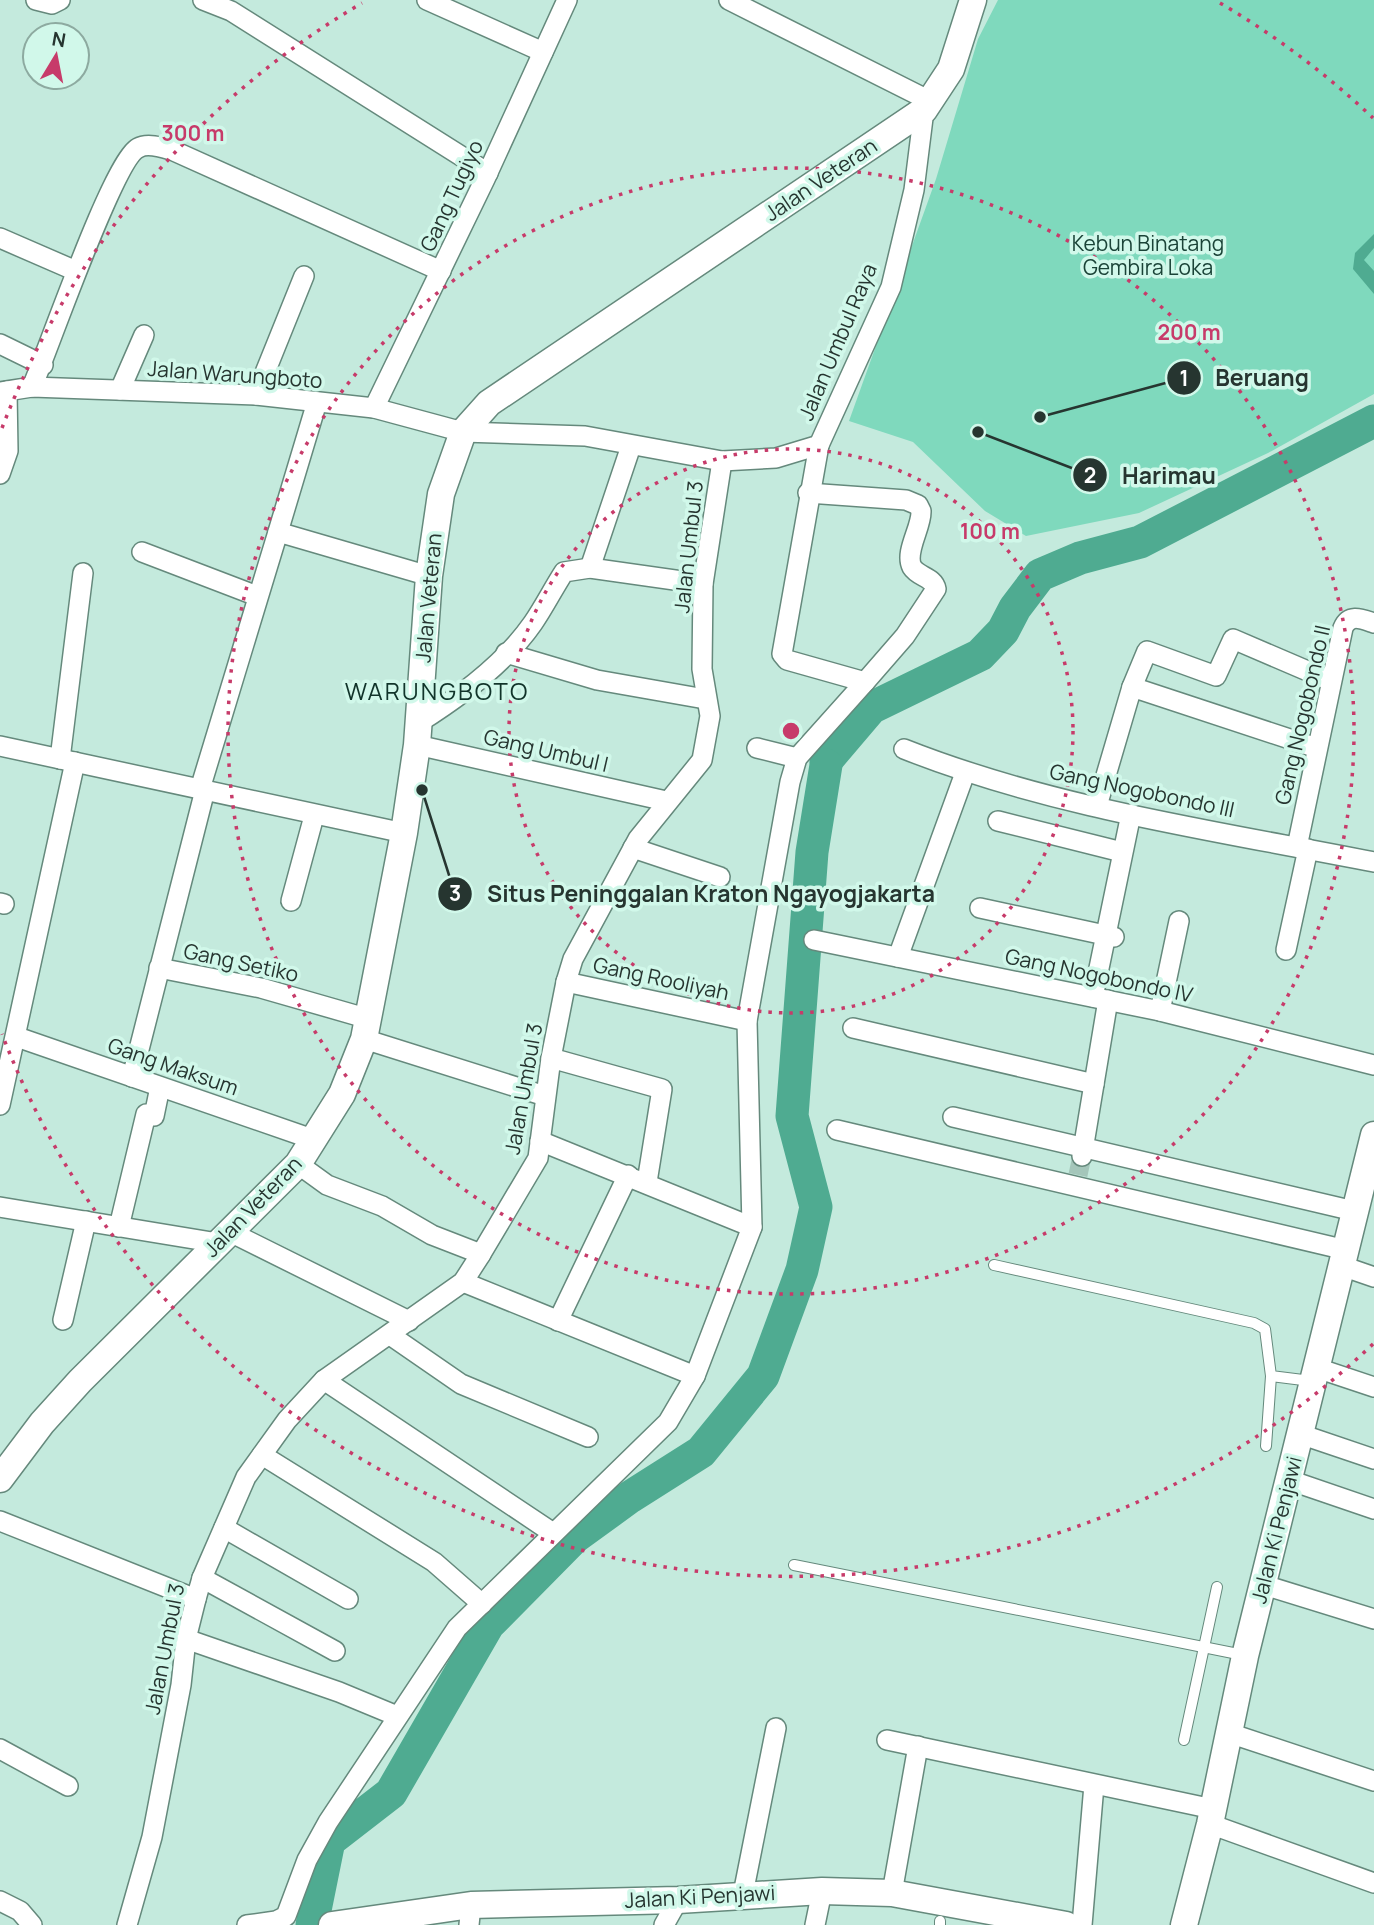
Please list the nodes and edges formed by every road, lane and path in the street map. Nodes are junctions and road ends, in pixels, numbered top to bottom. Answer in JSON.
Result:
{"nodes":[{"id":1,"x":36,"y":0,"type":"edge"},
{"id":2,"x":60,"y":0,"type":"edge"},
{"id":3,"x":203,"y":0,"type":"edge"},
{"id":4,"x":428,"y":0,"type":"edge"},
{"id":5,"x":566,"y":0,"type":"edge"},
{"id":6,"x":729,"y":0,"type":"edge"},
{"id":7,"x":973,"y":0,"type":"edge"},
{"id":8,"x":543,"y":52,"type":"junction"},
{"id":9,"x":927,"y":106,"type":"junction"},
{"id":10,"x":488,"y":173,"type":"junction"},
{"id":11,"x":0,"y":238,"type":"edge"},
{"id":12,"x":76,"y":271,"type":"junction"},
{"id":13,"x":442,"y":271,"type":"junction"},
{"id":14,"x":304,"y":276,"type":"dead end"},
{"id":15,"x":144,"y":335,"type":"dead end"},
{"id":16,"x":0,"y":344,"type":"edge"},
{"id":17,"x":43,"y":365,"type":"junction"},
{"id":18,"x":33,"y":387,"type":"junction"},
{"id":19,"x":120,"y":390,"type":"junction"},
{"id":20,"x":3,"y":392,"type":"edge"},
{"id":21,"x":256,"y":395,"type":"junction"},
{"id":22,"x":317,"y":402,"type":"junction"},
{"id":23,"x":373,"y":408,"type":"junction"},
{"id":24,"x":463,"y":432,"type":"junction"},
{"id":25,"x":819,"y":444,"type":"junction"},
{"id":26,"x":631,"y":446,"type":"junction"},
{"id":27,"x":722,"y":461,"type":"junction"},
{"id":28,"x":0,"y":474,"type":"edge"},
{"id":29,"x":808,"y":493,"type":"junction"},
{"id":30,"x":278,"y":532,"type":"junction"},
{"id":31,"x":142,"y":552,"type":"dead end"},
{"id":32,"x":590,"y":568,"type":"junction"},
{"id":33,"x":83,"y":573,"type":"dead end"},
{"id":34,"x":429,"y":576,"type":"junction"},
{"id":35,"x":704,"y":584,"type":"junction"},
{"id":36,"x":257,"y":596,"type":"junction"},
{"id":37,"x":1374,"y":623,"type":"edge"},
{"id":38,"x":506,"y":653,"type":"junction"},
{"id":39,"x":1331,"y":681,"type":"junction"},
{"id":40,"x":865,"y":682,"type":"junction"},
{"id":41,"x":1132,"y":687,"type":"junction"},
{"id":42,"x":705,"y":699,"type":"junction"},
{"id":43,"x":418,"y":734,"type":"junction"},
{"id":44,"x":0,"y":747,"type":"edge"},
{"id":45,"x":757,"y":748,"type":"dead end"},
{"id":46,"x":1317,"y":748,"type":"junction"},
{"id":47,"x":904,"y":749,"type":"dead end"},
{"id":48,"x":797,"y":758,"type":"junction"},
{"id":49,"x":68,"y":760,"type":"junction"},
{"id":50,"x":965,"y":773,"type":"junction"},
{"id":51,"x":202,"y":789,"type":"junction"},
{"id":52,"x":666,"y":802,"type":"junction"},
{"id":53,"x":1097,"y":806,"type":"junction"},
{"id":54,"x":1130,"y":814,"type":"junction"},
{"id":55,"x":314,"y":816,"type":"junction"},
{"id":56,"x":998,"y":821,"type":"dead end"},
{"id":57,"x":404,"y":833,"type":"junction"},
{"id":58,"x":633,"y":848,"type":"junction"},
{"id":59,"x":1302,"y":848,"type":"junction"},
{"id":60,"x":1122,"y":852,"type":"junction"},
{"id":61,"x":1374,"y":862,"type":"edge"},
{"id":62,"x":720,"y":877,"type":"dead end"},
{"id":63,"x":291,"y":901,"type":"dead end"},
{"id":64,"x":980,"y":908,"type":"dead end"},
{"id":65,"x":1180,"y":921,"type":"dead end"},
{"id":66,"x":1110,"y":937,"type":"junction"},
{"id":67,"x":814,"y":940,"type":"dead end"},
{"id":68,"x":1286,"y":950,"type":"dead end"},
{"id":69,"x":898,"y":957,"type":"junction"},
{"id":70,"x":159,"y":968,"type":"junction"},
{"id":71,"x":566,"y":982,"type":"junction"},
{"id":72,"x":1101,"y":998,"type":"junction"},
{"id":73,"x":1160,"y":1011,"type":"junction"},
{"id":74,"x":747,"y":1021,"type":"junction"},
{"id":75,"x":853,"y":1028,"type":"dead end"},
{"id":76,"x":366,"y":1029,"type":"junction"},
{"id":77,"x":12,"y":1031,"type":"edge"},
{"id":78,"x":551,"y":1058,"type":"junction"},
{"id":79,"x":1374,"y":1065,"type":"edge"},
{"id":80,"x":132,"y":1077,"type":"junction"},
{"id":81,"x":1094,"y":1084,"type":"junction"},
{"id":82,"x":160,"y":1087,"type":"junction"},
{"id":83,"x":545,"y":1096,"type":"junction"},
{"id":84,"x":0,"y":1105,"type":"edge"},
{"id":85,"x":953,"y":1117,"type":"dead end"},
{"id":86,"x":837,"y":1130,"type":"dead end"},
{"id":87,"x":1374,"y":1135,"type":"edge"},
{"id":88,"x":315,"y":1140,"type":"junction"},
{"id":89,"x":540,"y":1141,"type":"junction"},
{"id":90,"x":298,"y":1164,"type":"junction"},
{"id":91,"x":1080,"y":1166,"type":"junction"},
{"id":92,"x":628,"y":1175,"type":"junction"},
{"id":93,"x":647,"y":1182,"type":"junction"},
{"id":94,"x":0,"y":1207,"type":"edge"},
{"id":95,"x":1353,"y":1211,"type":"junction"},
{"id":96,"x":86,"y":1221,"type":"junction"},
{"id":97,"x":119,"y":1227,"type":"junction"},
{"id":98,"x":752,"y":1227,"type":"junction"},
{"id":99,"x":224,"y":1237,"type":"junction"},
{"id":100,"x":481,"y":1254,"type":"junction"},
{"id":101,"x":1344,"y":1258,"type":"junction"},
{"id":102,"x":994,"y":1265,"type":"dead end"},
{"id":103,"x":1374,"y":1277,"type":"edge"},
{"id":104,"x":463,"y":1282,"type":"junction"},
{"id":105,"x":63,"y":1320,"type":"dead end"},
{"id":106,"x":409,"y":1321,"type":"junction"},
{"id":107,"x":558,"y":1321,"type":"junction"},
{"id":108,"x":390,"y":1335,"type":"junction"},
{"id":109,"x":1315,"y":1375,"type":"junction"},
{"id":110,"x":695,"y":1376,"type":"junction"},
{"id":111,"x":1271,"y":1376,"type":"junction"},
{"id":112,"x":324,"y":1380,"type":"junction"},
{"id":113,"x":1374,"y":1387,"type":"edge"},
{"id":114,"x":1300,"y":1434,"type":"junction"},
{"id":115,"x":588,"y":1437,"type":"dead end"},
{"id":116,"x":1266,"y":1446,"type":"dead end"},
{"id":117,"x":262,"y":1455,"type":"junction"},
{"id":118,"x":1374,"y":1459,"type":"edge"},
{"id":119,"x":0,"y":1479,"type":"edge"},
{"id":120,"x":1289,"y":1480,"type":"junction"},
{"id":121,"x":1374,"y":1509,"type":"edge"},
{"id":122,"x":0,"y":1521,"type":"edge"},
{"id":123,"x":224,"y":1528,"type":"junction"},
{"id":124,"x":553,"y":1533,"type":"junction"},
{"id":125,"x":794,"y":1565,"type":"dead end"},
{"id":126,"x":202,"y":1578,"type":"junction"},
{"id":127,"x":1264,"y":1585,"type":"junction"},
{"id":128,"x":1217,"y":1587,"type":"dead end"},
{"id":129,"x":196,"y":1599,"type":"junction"},
{"id":130,"x":348,"y":1599,"type":"dead end"},
{"id":131,"x":482,"y":1604,"type":"junction"},
{"id":132,"x":1374,"y":1619,"type":"edge"},
{"id":133,"x":186,"y":1639,"type":"junction"},
{"id":134,"x":1202,"y":1647,"type":"junction"},
{"id":135,"x":335,"y":1651,"type":"dead end"},
{"id":136,"x":1245,"y":1656,"type":"junction"},
{"id":137,"x":397,"y":1716,"type":"junction"},
{"id":138,"x":776,"y":1728,"type":"dead end"},
{"id":139,"x":1229,"y":1733,"type":"junction"},
{"id":140,"x":887,"y":1740,"type":"dead end"},
{"id":141,"x":1185,"y":1740,"type":"dead end"},
{"id":142,"x":918,"y":1746,"type":"junction"},
{"id":143,"x":0,"y":1749,"type":"edge"},
{"id":144,"x":1374,"y":1781,"type":"edge"},
{"id":145,"x":1094,"y":1784,"type":"junction"},
{"id":146,"x":68,"y":1786,"type":"dead end"},
{"id":147,"x":1212,"y":1817,"type":"junction"},
{"id":148,"x":1374,"y":1883,"type":"edge"},
{"id":149,"x":822,"y":1891,"type":"junction"},
{"id":150,"x":892,"y":1893,"type":"junction"},
{"id":151,"x":743,"y":1894,"type":"junction"},
{"id":152,"x":678,"y":1900,"type":"junction"},
{"id":153,"x":0,"y":1901,"type":"edge"},
{"id":154,"x":941,"y":1914,"type":"edge"},
{"id":155,"x":470,"y":1915,"type":"edge"},
{"id":156,"x":983,"y":1918,"type":"edge"},
{"id":157,"x":32,"y":1925,"type":"edge"},
{"id":158,"x":127,"y":1925,"type":"edge"},
{"id":159,"x":247,"y":1925,"type":"edge"},
{"id":160,"x":332,"y":1925,"type":"edge"},
{"id":161,"x":664,"y":1925,"type":"edge"},
{"id":162,"x":815,"y":1925,"type":"edge"},
{"id":163,"x":1066,"y":1925,"type":"edge"},
{"id":164,"x":1082,"y":1925,"type":"edge"},
{"id":165,"x":1184,"y":1925,"type":"edge"}],
"edges":[{"from":1,"to":2,"type":"street"},
{"from":3,"to":10,"type":"street"},
{"from":4,"to":8,"type":"street"},
{"from":5,"to":8,"type":"street","name":"Gang Tugiyo"},
{"from":6,"to":9,"type":"street"},
{"from":7,"to":9,"type":"main road","name":"Jalan Veteran"},
{"from":8,"to":10,"type":"street","name":"Gang Tugiyo"},
{"from":9,"to":24,"type":"main road","name":"Jalan Veteran"},
{"from":9,"to":25,"type":"street","name":"Jalan Umbul Raya"},
{"from":10,"to":13,"type":"street","name":"Gang Tugiyo"},
{"from":11,"to":12,"type":"street"},
{"from":12,"to":13,"type":"street"},
{"from":12,"to":17,"type":"street"},
{"from":13,"to":23,"type":"street","name":"Gang Tugiyo"},
{"from":14,"to":21,"type":"street"},
{"from":15,"to":19,"type":"street"},
{"from":16,"to":17,"type":"street"},
{"from":17,"to":18,"type":"street"},
{"from":18,"to":19,"type":"street","name":"Jalan Warungboto"},
{"from":18,"to":20,"type":"street","name":"Jalan Warungboto"},
{"from":19,"to":21,"type":"street","name":"Jalan Warungboto"},
{"from":20,"to":28,"type":"street"},
{"from":21,"to":22,"type":"street","name":"Jalan Warungboto"},
{"from":22,"to":23,"type":"street","name":"Jalan Warungboto"},
{"from":22,"to":30,"type":"street","name":"Gang Setiko"},
{"from":23,"to":24,"type":"street","name":"Jalan Warungboto"},
{"from":24,"to":26,"type":"street","name":"Jalan Umbul Raya"},
{"from":24,"to":34,"type":"main road","name":"Jalan Veteran"},
{"from":25,"to":27,"type":"street","name":"Jalan Umbul Raya"},
{"from":25,"to":29,"type":"street"},
{"from":26,"to":27,"type":"street","name":"Jalan Umbul Raya"},
{"from":26,"to":32,"type":"street"},
{"from":27,"to":35,"type":"street","name":"Jalan Umbul 3"},
{"from":29,"to":40,"type":"street"},
{"from":29,"to":40,"type":"street"},
{"from":30,"to":34,"type":"street"},
{"from":30,"to":36,"type":"street","name":"Gang Setiko"},
{"from":31,"to":36,"type":"street"},
{"from":32,"to":35,"type":"street"},
{"from":32,"to":38,"type":"street"},
{"from":33,"to":49,"type":"street"},
{"from":34,"to":43,"type":"main road","name":"Jalan Veteran"},
{"from":35,"to":42,"type":"street","name":"Jalan Umbul 3"},
{"from":36,"to":51,"type":"street","name":"Gang Setiko"},
{"from":37,"to":39,"type":"street","name":"Gang Nogobondo II"},
{"from":38,"to":42,"type":"street"},
{"from":38,"to":43,"type":"street"},
{"from":39,"to":41,"type":"street"},
{"from":39,"to":46,"type":"street","name":"Gang Nogobondo II"},
{"from":40,"to":48,"type":"street"},
{"from":41,"to":46,"type":"street"},
{"from":41,"to":53,"type":"street"},
{"from":42,"to":52,"type":"street","name":"Jalan Umbul 3"},
{"from":43,"to":52,"type":"street","name":"Gang Umbul I"},
{"from":43,"to":57,"type":"main road","name":"Jalan Veteran"},
{"from":44,"to":49,"type":"street"},
{"from":45,"to":48,"type":"street"},
{"from":46,"to":59,"type":"street","name":"Gang Nogobondo II"},
{"from":47,"to":50,"type":"street","name":"Gang Nogobondo III"},
{"from":48,"to":74,"type":"street"},
{"from":49,"to":51,"type":"street"},
{"from":49,"to":77,"type":"street"},
{"from":50,"to":53,"type":"street","name":"Gang Nogobondo III"},
{"from":50,"to":69,"type":"street"},
{"from":51,"to":55,"type":"street"},
{"from":51,"to":70,"type":"street","name":"Gang Setiko"},
{"from":52,"to":58,"type":"street","name":"Jalan Umbul 3"},
{"from":53,"to":54,"type":"street","name":"Gang Nogobondo III"},
{"from":54,"to":59,"type":"street","name":"Gang Nogobondo III"},
{"from":54,"to":60,"type":"street"},
{"from":55,"to":57,"type":"street"},
{"from":55,"to":63,"type":"street"},
{"from":56,"to":60,"type":"street"},
{"from":57,"to":76,"type":"main road","name":"Jalan Veteran"},
{"from":58,"to":62,"type":"street"},
{"from":58,"to":71,"type":"street","name":"Jalan Umbul 3"},
{"from":59,"to":61,"type":"street","name":"Gang Nogobondo III"},
{"from":59,"to":68,"type":"street","name":"Gang Nogobondo II"},
{"from":60,"to":66,"type":"street"},
{"from":64,"to":66,"type":"street"},
{"from":65,"to":73,"type":"street"},
{"from":66,"to":72,"type":"street"},
{"from":67,"to":69,"type":"street","name":"Gang Nogobondo IV"},
{"from":69,"to":72,"type":"street","name":"Gang Nogobondo IV"},
{"from":70,"to":76,"type":"street","name":"Gang Setiko"},
{"from":70,"to":80,"type":"street"},
{"from":71,"to":74,"type":"street","name":"Gang Rooliyah"},
{"from":71,"to":78,"type":"street","name":"Jalan Umbul 3"},
{"from":72,"to":73,"type":"street","name":"Gang Nogobondo IV"},
{"from":72,"to":81,"type":"street"},
{"from":73,"to":79,"type":"street","name":"Gang Nogobondo IV"},
{"from":74,"to":98,"type":"street"},
{"from":75,"to":81,"type":"street"},
{"from":76,"to":83,"type":"street","name":"Gang Setiko"},
{"from":76,"to":88,"type":"main road","name":"Jalan Veteran"},
{"from":77,"to":80,"type":"street","name":"Gang Maksum"},
{"from":77,"to":84,"type":"street"},
{"from":78,"to":83,"type":"street","name":"Jalan Umbul 3"},
{"from":78,"to":93,"type":"street"},
{"from":80,"to":82,"type":"street","name":"Gang Maksum"},
{"from":81,"to":91,"type":"street"},
{"from":82,"to":88,"type":"street","name":"Gang Maksum"},
{"from":82,"to":97,"type":"street"},
{"from":83,"to":89,"type":"street","name":"Jalan Umbul 3"},
{"from":85,"to":91,"type":"street"},
{"from":86,"to":91,"type":"street"},
{"from":87,"to":95,"type":"main road","name":"Jalan Ki Penjawi"},
{"from":88,"to":90,"type":"main road","name":"Jalan Veteran"},
{"from":89,"to":92,"type":"street"},
{"from":89,"to":100,"type":"street","name":"Jalan Umbul 3"},
{"from":90,"to":99,"type":"main road","name":"Jalan Veteran"},
{"from":90,"to":100,"type":"street"},
{"from":91,"to":95,"type":"street"},
{"from":91,"to":101,"type":"street"},
{"from":92,"to":93,"type":"street"},
{"from":92,"to":107,"type":"street"},
{"from":93,"to":98,"type":"street"},
{"from":94,"to":96,"type":"street"},
{"from":95,"to":101,"type":"main road","name":"Jalan Ki Penjawi"},
{"from":96,"to":97,"type":"street"},
{"from":96,"to":105,"type":"street"},
{"from":97,"to":99,"type":"street"},
{"from":98,"to":110,"type":"street"},
{"from":99,"to":106,"type":"street"},
{"from":99,"to":119,"type":"main road","name":"Jalan Veteran"},
{"from":100,"to":104,"type":"street","name":"Jalan Umbul 3"},
{"from":101,"to":103,"type":"street"},
{"from":101,"to":109,"type":"main road","name":"Jalan Ki Penjawi"},
{"from":102,"to":111,"type":"lane"},
{"from":104,"to":106,"type":"street","name":"Jalan Umbul 3"},
{"from":104,"to":107,"type":"street"},
{"from":106,"to":108,"type":"street","name":"Jalan Umbul 3"},
{"from":107,"to":110,"type":"street"},
{"from":108,"to":112,"type":"street","name":"Jalan Umbul 3"},
{"from":108,"to":115,"type":"street"},
{"from":109,"to":111,"type":"lane"},
{"from":109,"to":113,"type":"street"},
{"from":109,"to":114,"type":"main road","name":"Jalan Ki Penjawi"},
{"from":110,"to":124,"type":"street"},
{"from":111,"to":116,"type":"lane"},
{"from":112,"to":117,"type":"street","name":"Jalan Umbul 3"},
{"from":112,"to":124,"type":"street"},
{"from":114,"to":118,"type":"street"},
{"from":114,"to":120,"type":"main road","name":"Jalan Ki Penjawi"},
{"from":117,"to":123,"type":"street","name":"Jalan Umbul 3"},
{"from":117,"to":131,"type":"street"},
{"from":120,"to":121,"type":"street"},
{"from":120,"to":127,"type":"main road","name":"Jalan Ki Penjawi"},
{"from":122,"to":129,"type":"street"},
{"from":123,"to":126,"type":"street","name":"Jalan Umbul 3"},
{"from":123,"to":130,"type":"street"},
{"from":124,"to":131,"type":"street"},
{"from":125,"to":134,"type":"lane"},
{"from":126,"to":129,"type":"street","name":"Jalan Umbul 3"},
{"from":126,"to":135,"type":"street"},
{"from":127,"to":132,"type":"street"},
{"from":127,"to":136,"type":"main road","name":"Jalan Ki Penjawi"},
{"from":128,"to":134,"type":"lane"},
{"from":129,"to":133,"type":"street","name":"Jalan Umbul 3"},
{"from":131,"to":137,"type":"street"},
{"from":133,"to":137,"type":"street"},
{"from":133,"to":158,"type":"street","name":"Jalan Umbul 3"},
{"from":134,"to":136,"type":"lane"},
{"from":134,"to":141,"type":"lane"},
{"from":136,"to":139,"type":"main road","name":"Jalan Ki Penjawi"},
{"from":137,"to":159,"type":"street"},
{"from":138,"to":151,"type":"street"},
{"from":139,"to":144,"type":"street"},
{"from":139,"to":147,"type":"main road","name":"Jalan Ki Penjawi"},
{"from":140,"to":142,"type":"street"},
{"from":142,"to":145,"type":"street"},
{"from":142,"to":150,"type":"street"},
{"from":143,"to":146,"type":"street"},
{"from":145,"to":147,"type":"street"},
{"from":145,"to":164,"type":"street"},
{"from":147,"to":148,"type":"street"},
{"from":147,"to":165,"type":"main road","name":"Jalan Ki Penjawi"},
{"from":149,"to":150,"type":"main road","name":"Jalan Ki Penjawi"},
{"from":149,"to":151,"type":"main road","name":"Jalan Ki Penjawi"},
{"from":149,"to":162,"type":"street"},
{"from":150,"to":154,"type":"main road","name":"Jalan Ki Penjawi"},
{"from":151,"to":152,"type":"main road","name":"Jalan Ki Penjawi"},
{"from":152,"to":155,"type":"main road","name":"Jalan Ki Penjawi"},
{"from":152,"to":161,"type":"street"},
{"from":153,"to":157,"type":"street"},
{"from":154,"to":156,"type":"main road","name":"Jalan Ki Penjawi"},
{"from":155,"to":160,"type":"main road","name":"Jalan Ki Penjawi"},
{"from":156,"to":163,"type":"main road","name":"Jalan Ki Penjawi"}]}
